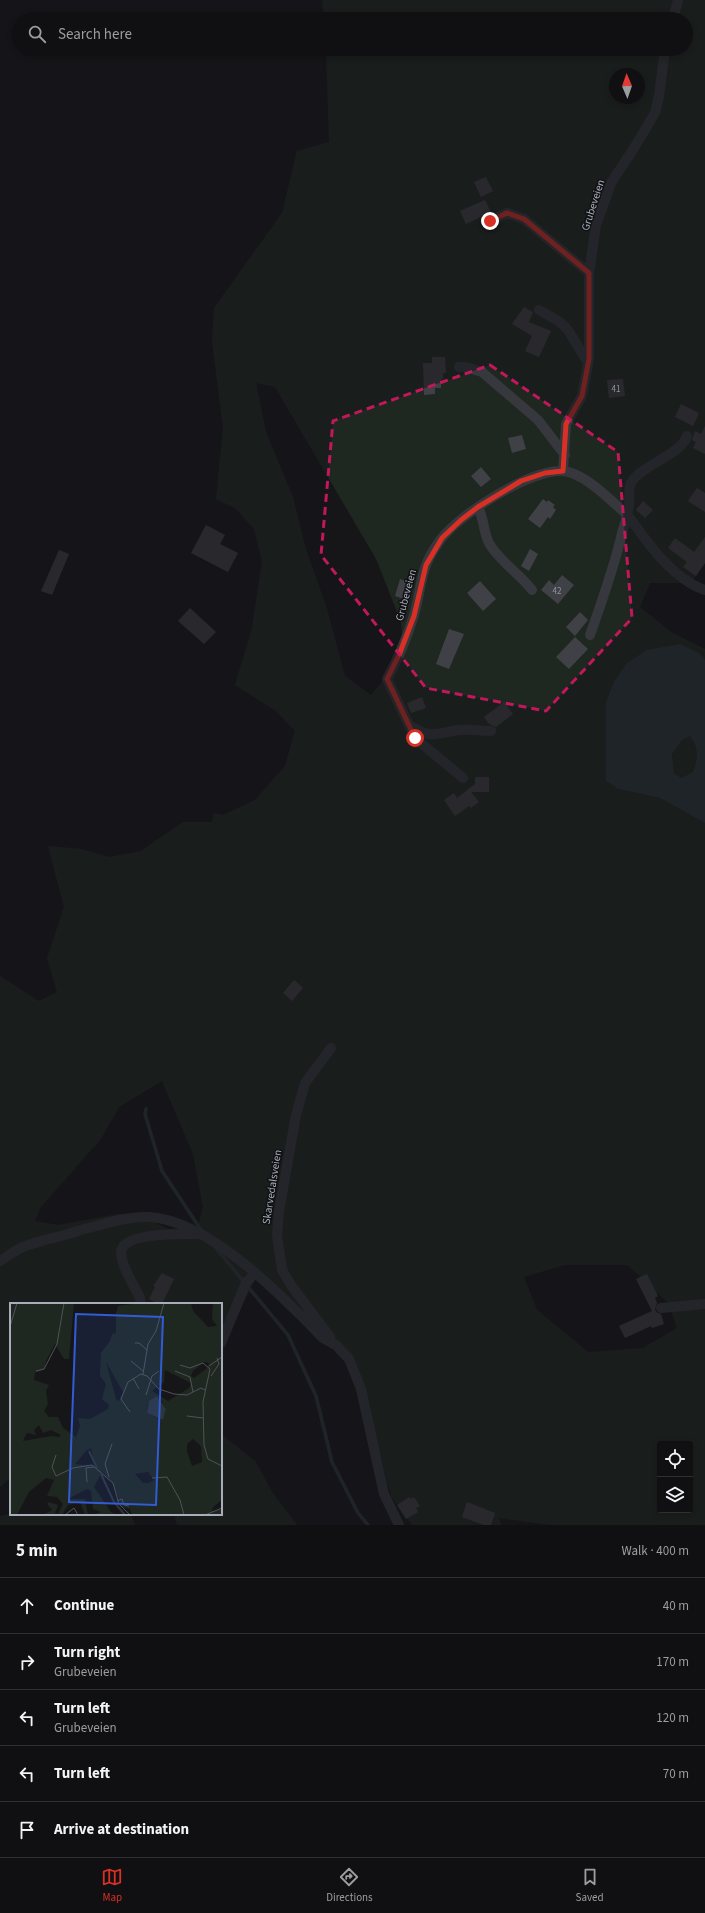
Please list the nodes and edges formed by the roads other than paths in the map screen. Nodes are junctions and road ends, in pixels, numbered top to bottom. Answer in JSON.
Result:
{"nodes":[{"id":1,"x":678,"y":0,"type":"edge"},
{"id":2,"x":675,"y":12,"type":"edge"},
{"id":3,"x":664,"y":56,"type":"edge"},
{"id":4,"x":490,"y":221,"type":"dead end"},
{"id":5,"x":589,"y":273,"type":"junction"},
{"id":6,"x":539,"y":310,"type":"dead end"},
{"id":7,"x":589,"y":359,"type":"junction"},
{"id":8,"x":459,"y":367,"type":"dead end"},
{"id":9,"x":687,"y":436,"type":"dead end"},
{"id":10,"x":565,"y":455,"type":"junction"},
{"id":11,"x":563,"y":471,"type":"junction"},
{"id":12,"x":478,"y":507,"type":"junction"},
{"id":13,"x":627,"y":515,"type":"junction"},
{"id":14,"x":532,"y":590,"type":"dead end"},
{"id":15,"x":705,"y":590,"type":"edge"},
{"id":16,"x":590,"y":635,"type":"dead end"},
{"id":17,"x":409,"y":725,"type":"junction"},
{"id":18,"x":491,"y":731,"type":"dead end"},
{"id":19,"x":463,"y":778,"type":"dead end"},
{"id":20,"x":331,"y":1048,"type":"dead end"},
{"id":21,"x":198,"y":1234,"type":"junction"},
{"id":22,"x":0,"y":1261,"type":"edge"},
{"id":23,"x":255,"y":1273,"type":"junction"},
{"id":24,"x":141,"y":1303,"type":"edge"},
{"id":25,"x":705,"y":1304,"type":"edge"},
{"id":26,"x":661,"y":1308,"type":"dead end"},
{"id":27,"x":222,"y":1341,"type":"edge"},
{"id":28,"x":336,"y":1345,"type":"junction"},
{"id":29,"x":399,"y":1525,"type":"edge"}],
"edges":[{"from":1,"to":2,"type":"street"},
{"from":3,"to":5,"type":"street","name":"Grubeveien"},
{"from":4,"to":5,"type":"street"},
{"from":5,"to":7,"type":"street","name":"Grubeveien"},
{"from":6,"to":7,"type":"street"},
{"from":7,"to":10,"type":"street","name":"Grubeveien"},
{"from":8,"to":10,"type":"street"},
{"from":9,"to":13,"type":"street"},
{"from":10,"to":11,"type":"street","name":"Grubeveien"},
{"from":11,"to":12,"type":"street","name":"Grubeveien"},
{"from":11,"to":13,"type":"street"},
{"from":12,"to":14,"type":"street"},
{"from":12,"to":17,"type":"street","name":"Grubeveien"},
{"from":13,"to":15,"type":"street"},
{"from":13,"to":16,"type":"street"},
{"from":17,"to":18,"type":"street"},
{"from":17,"to":19,"type":"street"},
{"from":20,"to":28,"type":"street","name":"Skarvedalsveien"},
{"from":21,"to":22,"type":"street","name":"Skarvedalsveien"},
{"from":21,"to":23,"type":"street","name":"Skarvedalsveien"},
{"from":21,"to":24,"type":"street"},
{"from":23,"to":27,"type":"street"},
{"from":23,"to":28,"type":"street","name":"Skarvedalsveien"},
{"from":25,"to":26,"type":"street"},
{"from":28,"to":29,"type":"street","name":"Skarvedalsveien"}]}
